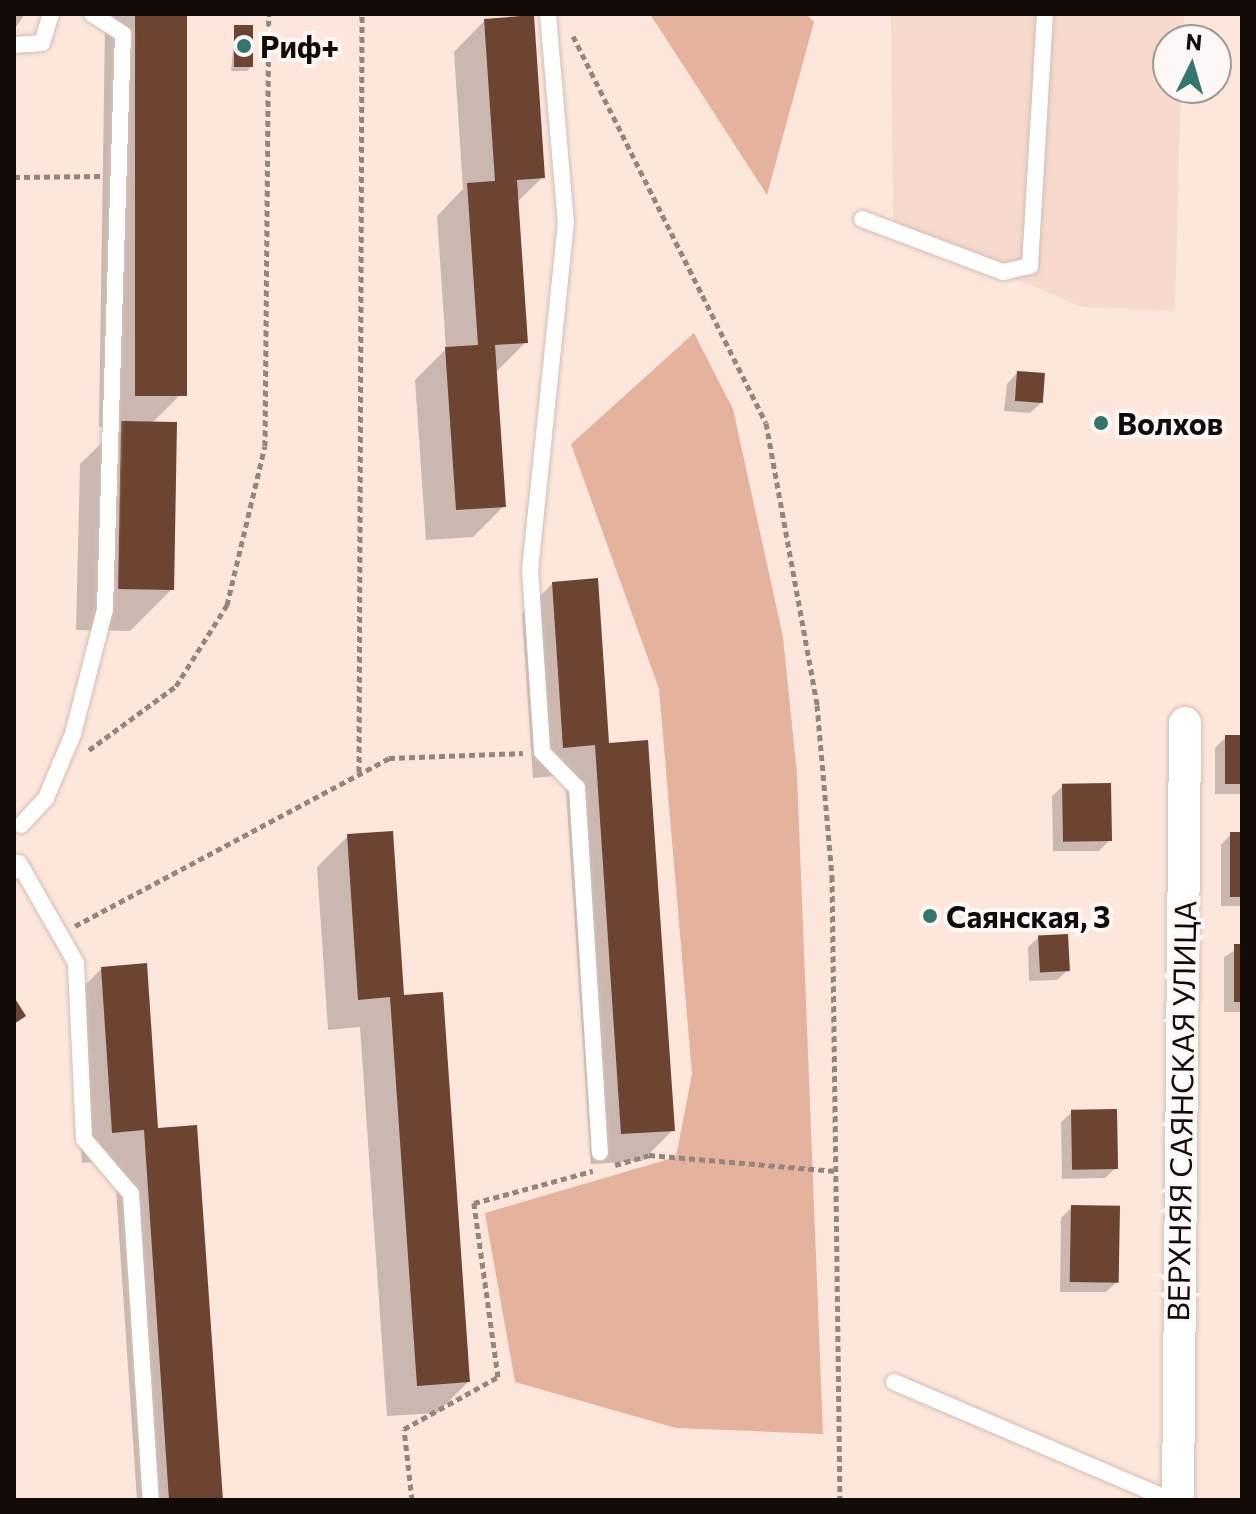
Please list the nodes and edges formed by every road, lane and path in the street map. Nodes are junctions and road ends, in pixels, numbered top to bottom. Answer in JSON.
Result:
{"nodes":[{"id":1,"x":51,"y":14,"type":"edge"},
{"id":2,"x":92,"y":14,"type":"edge"},
{"id":3,"x":269,"y":14,"type":"edge"},
{"id":4,"x":362,"y":14,"type":"edge"},
{"id":5,"x":548,"y":14,"type":"edge"},
{"id":6,"x":1045,"y":14,"type":"edge"},
{"id":7,"x":568,"y":27,"type":"dead end"},
{"id":8,"x":14,"y":45,"type":"edge"},
{"id":9,"x":118,"y":176,"type":"junction"},
{"id":10,"x":14,"y":177,"type":"edge"},
{"id":11,"x":862,"y":219,"type":"dead end"},
{"id":12,"x":1185,"y":723,"type":"dead end"},
{"id":13,"x":542,"y":752,"type":"junction"},
{"id":14,"x":58,"y":770,"type":"junction"},
{"id":15,"x":359,"y":772,"type":"junction"},
{"id":16,"x":21,"y":825,"type":"dead end"},
{"id":17,"x":14,"y":871,"type":"edge"},
{"id":18,"x":60,"y":934,"type":"junction"},
{"id":19,"x":600,"y":1152,"type":"dead end"},
{"id":20,"x":836,"y":1171,"type":"junction"},
{"id":21,"x":894,"y":1382,"type":"dead end"},
{"id":22,"x":151,"y":1500,"type":"edge"},
{"id":23,"x":412,"y":1500,"type":"edge"},
{"id":24,"x":840,"y":1500,"type":"edge"},
{"id":25,"x":1170,"y":1500,"type":"edge"},
{"id":26,"x":1178,"y":1500,"type":"edge"}],
"edges":[{"from":1,"to":8,"type":"lane"},
{"from":2,"to":9,"type":"lane"},
{"from":3,"to":14,"type":"path"},
{"from":4,"to":15,"type":"path"},
{"from":5,"to":13,"type":"lane"},
{"from":6,"to":11,"type":"lane"},
{"from":7,"to":20,"type":"path"},
{"from":9,"to":10,"type":"path"},
{"from":9,"to":14,"type":"lane"},
{"from":12,"to":26,"type":"street","name":"ВЕРХНЯЯ САЯНСКАЯ УЛИЦА"},
{"from":13,"to":15,"type":"path"},
{"from":13,"to":19,"type":"lane"},
{"from":14,"to":16,"type":"lane"},
{"from":15,"to":18,"type":"path"},
{"from":17,"to":18,"type":"lane"},
{"from":18,"to":22,"type":"lane"},
{"from":20,"to":23,"type":"path"},
{"from":20,"to":24,"type":"path"},
{"from":21,"to":25,"type":"lane"}]}
